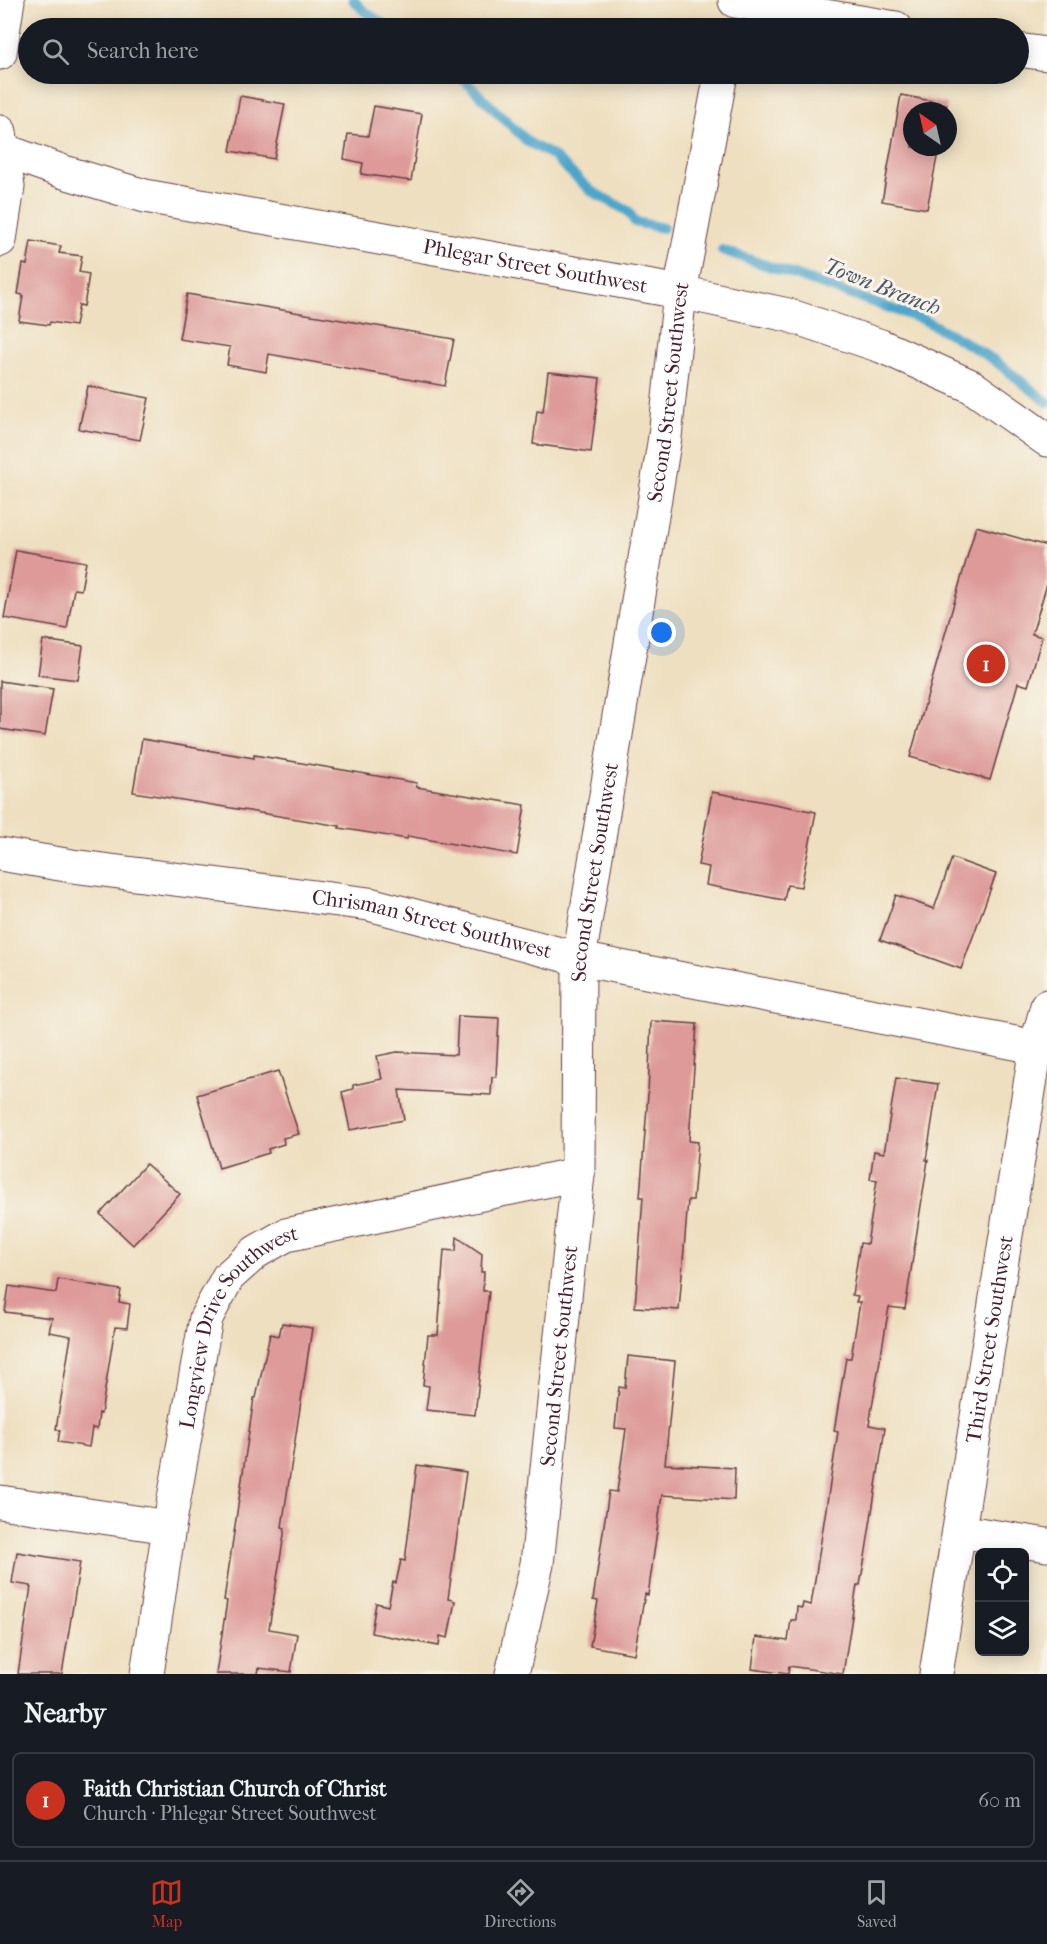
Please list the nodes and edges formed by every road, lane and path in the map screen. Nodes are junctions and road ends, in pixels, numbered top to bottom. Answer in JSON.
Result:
{"nodes":[{"id":1,"x":8,"y":0,"type":"edge"},
{"id":2,"x":735,"y":0,"type":"edge"},
{"id":3,"x":732,"y":18,"type":"edge"},
{"id":4,"x":838,"y":18,"type":"edge"},
{"id":5,"x":0,"y":52,"type":"edge"},
{"id":6,"x":1029,"y":52,"type":"edge"},
{"id":7,"x":1047,"y":54,"type":"edge"},
{"id":8,"x":719,"y":84,"type":"edge"},
{"id":9,"x":1,"y":144,"type":"edge"},
{"id":10,"x":0,"y":240,"type":"edge"},
{"id":11,"x":680,"y":292,"type":"junction"},
{"id":12,"x":1047,"y":440,"type":"edge"},
{"id":13,"x":0,"y":854,"type":"edge"},
{"id":14,"x":579,"y":959,"type":"junction"},
{"id":15,"x":1047,"y":1006,"type":"edge"},
{"id":16,"x":1036,"y":1047,"type":"junction"},
{"id":17,"x":578,"y":1174,"type":"junction"},
{"id":18,"x":0,"y":1502,"type":"edge"},
{"id":19,"x":169,"y":1527,"type":"junction"},
{"id":20,"x":959,"y":1531,"type":"junction"},
{"id":21,"x":1047,"y":1545,"type":"edge"},
{"id":22,"x":147,"y":1674,"type":"edge"},
{"id":23,"x":512,"y":1674,"type":"edge"},
{"id":24,"x":936,"y":1674,"type":"edge"}],
"edges":[{"from":1,"to":5,"type":"street"},
{"from":2,"to":3,"type":"street"},
{"from":2,"to":4,"type":"street"},
{"from":6,"to":7,"type":"street"},
{"from":8,"to":11,"type":"street","name":"Second Street Southwest"},
{"from":9,"to":10,"type":"street"},
{"from":9,"to":11,"type":"street","name":"Phlegar Street Southwest"},
{"from":11,"to":12,"type":"street","name":"Phlegar Street Southwest"},
{"from":11,"to":14,"type":"street","name":"Second Street Southwest"},
{"from":13,"to":14,"type":"street","name":"Chrisman Street Southwest"},
{"from":14,"to":16,"type":"street","name":"Chrisman Street Southwest"},
{"from":14,"to":17,"type":"street","name":"Second Street Southwest"},
{"from":15,"to":16,"type":"street","name":"Third Street Southwest"},
{"from":16,"to":20,"type":"street","name":"Third Street Southwest"},
{"from":17,"to":19,"type":"street","name":"Longview Drive Southwest"},
{"from":17,"to":23,"type":"street","name":"Second Street Southwest"},
{"from":18,"to":19,"type":"street"},
{"from":19,"to":22,"type":"street","name":"Longview Drive Southwest"},
{"from":20,"to":21,"type":"street"},
{"from":20,"to":24,"type":"street","name":"Third Street Southwest"}]}
